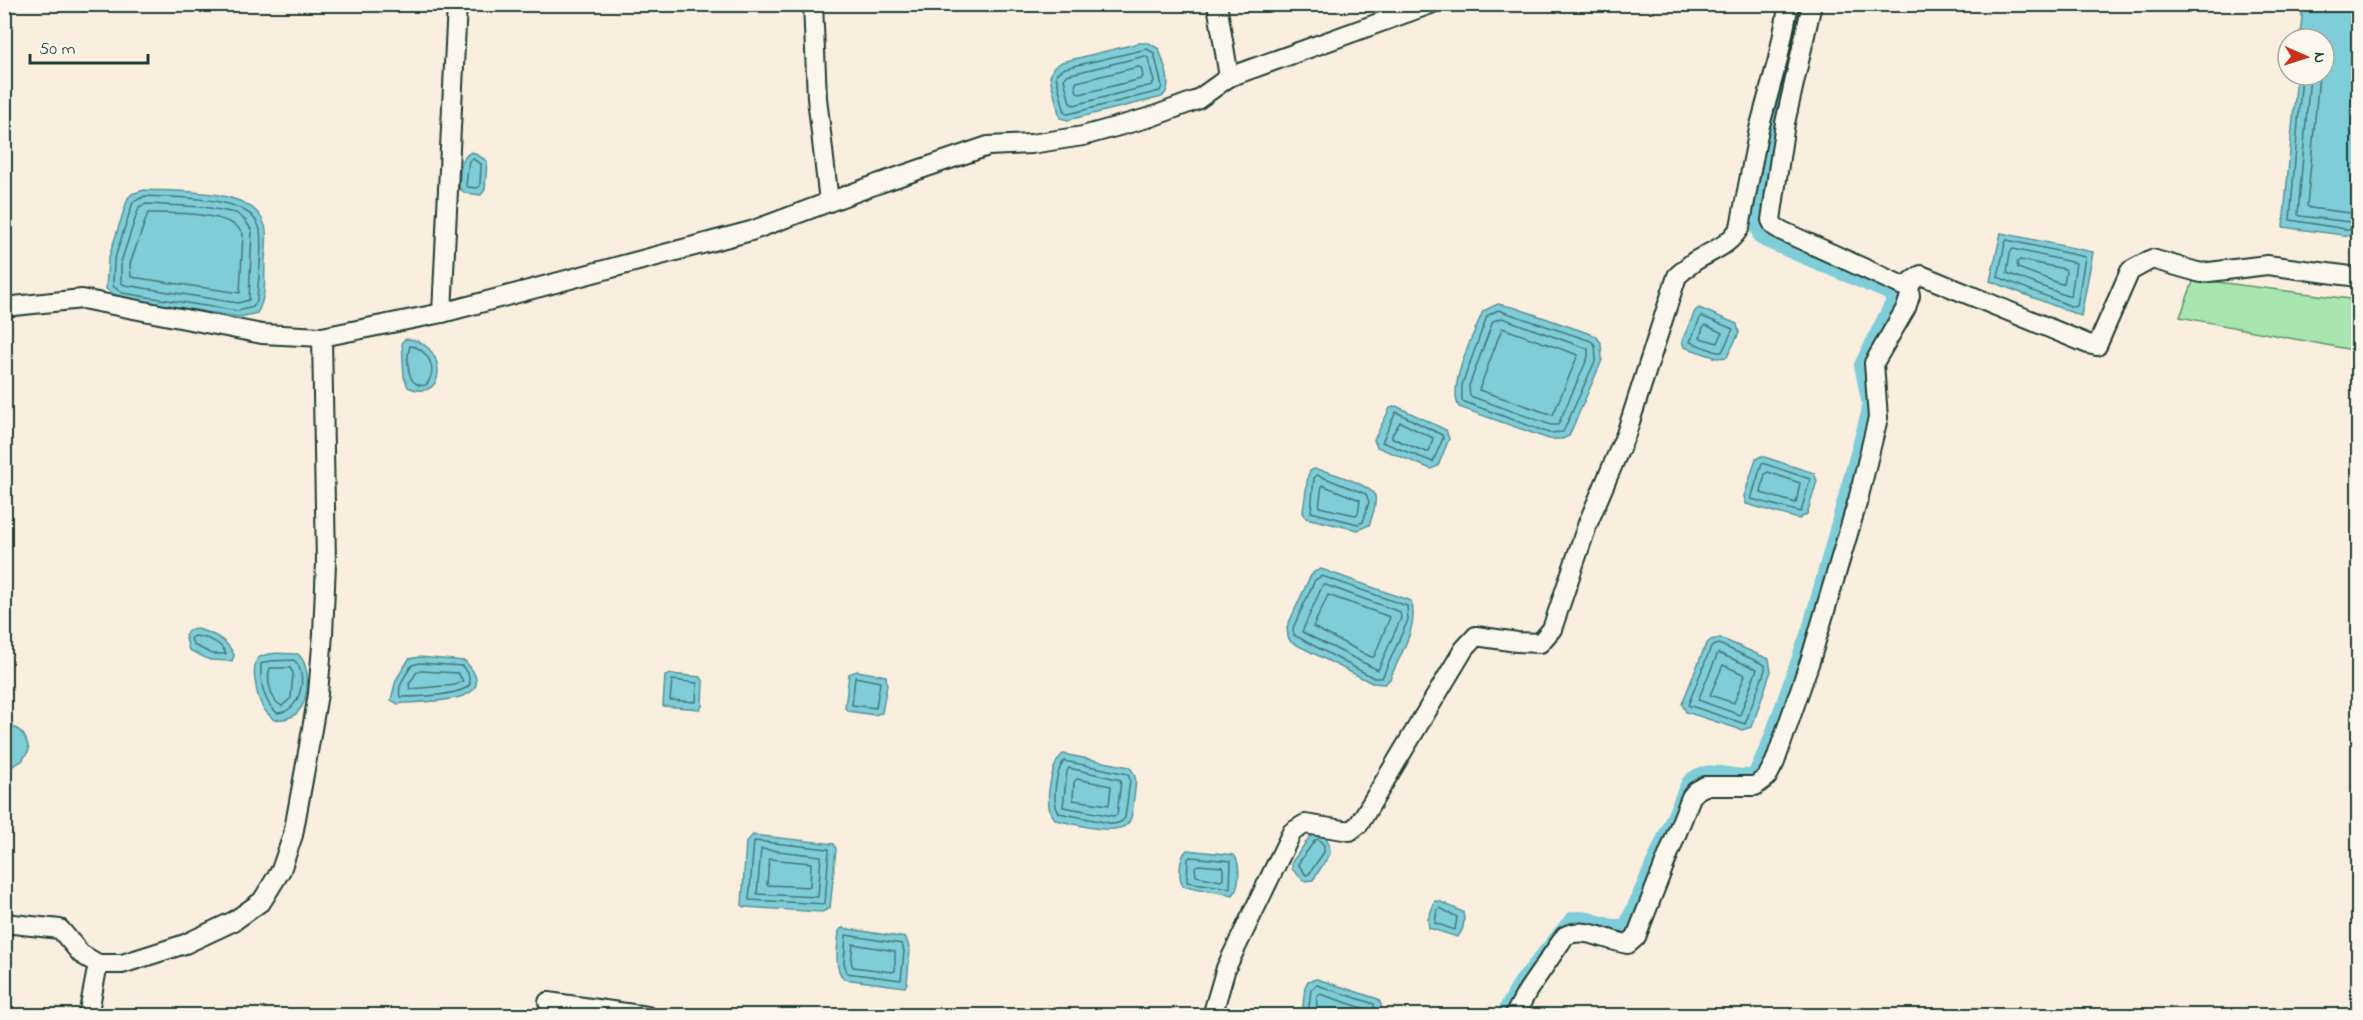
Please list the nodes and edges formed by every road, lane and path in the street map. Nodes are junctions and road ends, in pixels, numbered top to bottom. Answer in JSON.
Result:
{"nodes":[{"id":1,"x":457,"y":4,"type":"edge"},
{"id":2,"x":813,"y":4,"type":"edge"},
{"id":3,"x":1217,"y":4,"type":"edge"},
{"id":4,"x":1431,"y":4,"type":"edge"},
{"id":5,"x":1789,"y":4,"type":"edge"},
{"id":6,"x":1812,"y":4,"type":"edge"},
{"id":7,"x":1229,"y":77,"type":"junction"},
{"id":8,"x":829,"y":202,"type":"junction"},
{"id":9,"x":2358,"y":277,"type":"edge"},
{"id":10,"x":1909,"y":289,"type":"junction"},
{"id":11,"x":4,"y":307,"type":"edge"},
{"id":12,"x":442,"y":313,"type":"junction"},
{"id":13,"x":322,"y":337,"type":"junction"},
{"id":14,"x":4,"y":922,"type":"edge"},
{"id":15,"x":98,"y":964,"type":"junction"},
{"id":16,"x":548,"y":1002,"type":"dead end"},
{"id":17,"x":88,"y":1016,"type":"edge"},
{"id":18,"x":647,"y":1016,"type":"edge"},
{"id":19,"x":1212,"y":1016,"type":"edge"},
{"id":20,"x":1514,"y":1016,"type":"edge"}],
"edges":[{"from":1,"to":12,"type":"street"},
{"from":2,"to":8,"type":"street"},
{"from":3,"to":7,"type":"street"},
{"from":4,"to":7,"type":"street"},
{"from":5,"to":19,"type":"street"},
{"from":6,"to":10,"type":"street"},
{"from":7,"to":8,"type":"street"},
{"from":8,"to":12,"type":"street"},
{"from":9,"to":10,"type":"street"},
{"from":10,"to":20,"type":"street"},
{"from":11,"to":13,"type":"street"},
{"from":12,"to":13,"type":"street"},
{"from":13,"to":15,"type":"street"},
{"from":14,"to":15,"type":"street"},
{"from":15,"to":17,"type":"street"},
{"from":16,"to":18,"type":"street"}]}
